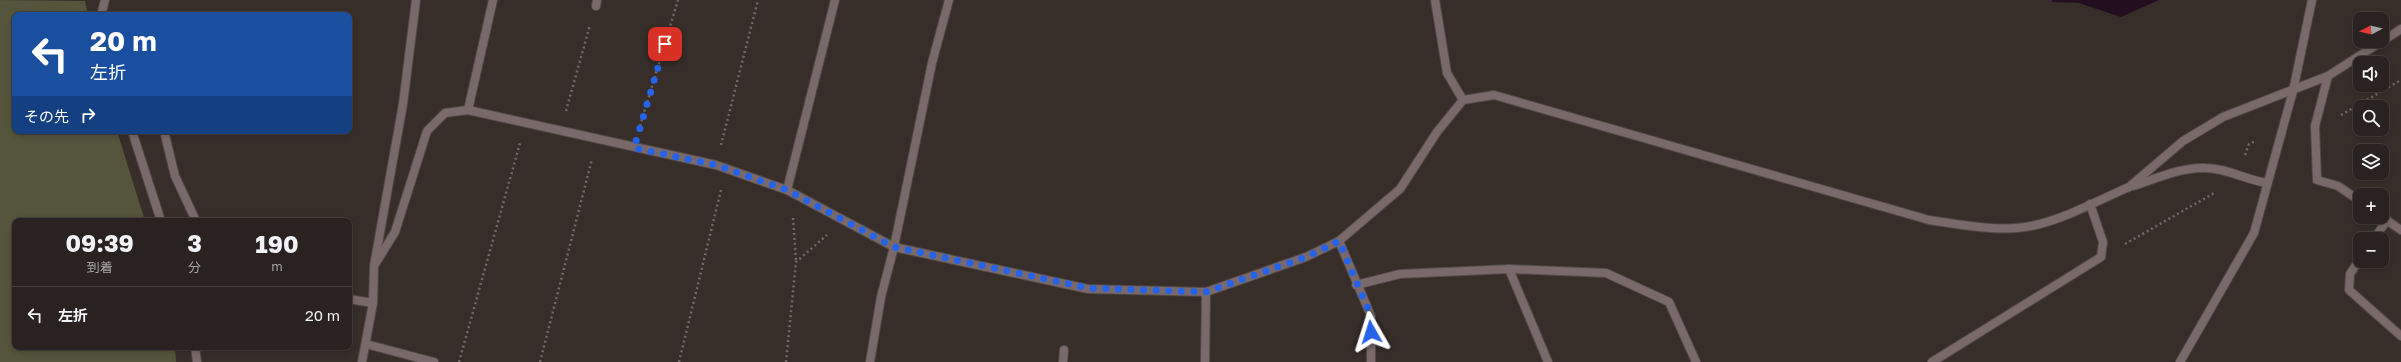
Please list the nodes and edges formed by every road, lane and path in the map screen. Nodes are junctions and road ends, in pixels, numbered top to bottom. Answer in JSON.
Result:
{"nodes":[{"id":1,"x":105,"y":0,"type":"edge"},
{"id":2,"x":416,"y":0,"type":"edge"},
{"id":3,"x":493,"y":0,"type":"edge"},
{"id":4,"x":678,"y":0,"type":"edge"},
{"id":5,"x":758,"y":0,"type":"edge"},
{"id":6,"x":835,"y":0,"type":"edge"},
{"id":7,"x":949,"y":0,"type":"edge"},
{"id":8,"x":1435,"y":0,"type":"edge"},
{"id":9,"x":2312,"y":0,"type":"edge"},
{"id":10,"x":597,"y":3,"type":"edge"},
{"id":11,"x":102,"y":12,"type":"edge"},
{"id":12,"x":2401,"y":29,"type":"edge"},
{"id":13,"x":2328,"y":76,"type":"junction"},
{"id":14,"x":2401,"y":80,"type":"edge"},
{"id":15,"x":2293,"y":91,"type":"junction"},
{"id":16,"x":1463,"y":100,"type":"junction"},
{"id":17,"x":468,"y":110,"type":"junction"},
{"id":18,"x":525,"y":123,"type":"junction"},
{"id":19,"x":2315,"y":126,"type":"junction"},
{"id":20,"x":560,"y":130,"type":"junction"},
{"id":21,"x":133,"y":134,"type":"edge"},
{"id":22,"x":165,"y":134,"type":"edge"},
{"id":23,"x":597,"y":139,"type":"junction"},
{"id":24,"x":634,"y":148,"type":"junction"},
{"id":25,"x":716,"y":165,"type":"junction"},
{"id":26,"x":727,"y":169,"type":"junction"},
{"id":27,"x":2236,"y":174,"type":"junction"},
{"id":28,"x":2267,"y":183,"type":"junction"},
{"id":29,"x":2129,"y":187,"type":"junction"},
{"id":30,"x":787,"y":190,"type":"junction"},
{"id":31,"x":2353,"y":196,"type":"edge"},
{"id":32,"x":2090,"y":204,"type":"junction"},
{"id":33,"x":160,"y":218,"type":"edge"},
{"id":34,"x":195,"y":218,"type":"edge"},
{"id":35,"x":2389,"y":222,"type":"edge"},
{"id":36,"x":850,"y":224,"type":"junction"},
{"id":37,"x":2401,"y":230,"type":"edge"},
{"id":38,"x":1339,"y":241,"type":"junction"},
{"id":39,"x":894,"y":247,"type":"junction"},
{"id":40,"x":2101,"y":257,"type":"junction"},
{"id":41,"x":796,"y":262,"type":"junction"},
{"id":42,"x":374,"y":266,"type":"junction"},
{"id":43,"x":2354,"y":268,"type":"edge"},
{"id":44,"x":1509,"y":269,"type":"junction"},
{"id":45,"x":1356,"y":285,"type":"junction"},
{"id":46,"x":1206,"y":292,"type":"junction"},
{"id":47,"x":352,"y":300,"type":"edge"},
{"id":48,"x":373,"y":304,"type":"junction"},
{"id":49,"x":2401,"y":336,"type":"edge"},
{"id":50,"x":366,"y":344,"type":"junction"},
{"id":51,"x":195,"y":350,"type":"edge"},
{"id":52,"x":1064,"y":350,"type":"dead end"},
{"id":53,"x":197,"y":362,"type":"edge"},
{"id":54,"x":362,"y":362,"type":"edge"},
{"id":55,"x":434,"y":362,"type":"edge"},
{"id":56,"x":459,"y":362,"type":"edge"},
{"id":57,"x":540,"y":362,"type":"edge"},
{"id":58,"x":679,"y":362,"type":"edge"},
{"id":59,"x":786,"y":362,"type":"edge"},
{"id":60,"x":870,"y":362,"type":"edge"},
{"id":61,"x":1063,"y":362,"type":"edge"},
{"id":62,"x":1205,"y":362,"type":"edge"},
{"id":63,"x":1371,"y":362,"type":"edge"},
{"id":64,"x":1548,"y":362,"type":"edge"},
{"id":65,"x":1696,"y":362,"type":"edge"},
{"id":66,"x":1932,"y":362,"type":"edge"},
{"id":67,"x":2180,"y":362,"type":"edge"}],
"edges":[{"from":1,"to":11,"type":"street"},
{"from":2,"to":42,"type":"street"},
{"from":3,"to":17,"type":"street"},
{"from":4,"to":24,"type":"path"},
{"from":5,"to":25,"type":"path"},
{"from":6,"to":30,"type":"street"},
{"from":7,"to":39,"type":"street"},
{"from":8,"to":16,"type":"street"},
{"from":9,"to":15,"type":"street"},
{"from":10,"to":20,"type":"path"},
{"from":12,"to":13,"type":"street"},
{"from":13,"to":15,"type":"street"},
{"from":13,"to":19,"type":"street"},
{"from":14,"to":19,"type":"path"},
{"from":15,"to":28,"type":"street"},
{"from":15,"to":29,"type":"street"},
{"from":16,"to":32,"type":"street"},
{"from":16,"to":38,"type":"street"},
{"from":17,"to":18,"type":"street"},
{"from":17,"to":42,"type":"street"},
{"from":18,"to":20,"type":"street"},
{"from":18,"to":56,"type":"path"},
{"from":19,"to":31,"type":"street"},
{"from":20,"to":23,"type":"street"},
{"from":21,"to":33,"type":"street"},
{"from":22,"to":34,"type":"street"},
{"from":23,"to":24,"type":"street"},
{"from":23,"to":57,"type":"path"},
{"from":24,"to":25,"type":"street"},
{"from":25,"to":26,"type":"street"},
{"from":26,"to":30,"type":"street"},
{"from":26,"to":58,"type":"path"},
{"from":27,"to":28,"type":"street"},
{"from":27,"to":29,"type":"street"},
{"from":27,"to":40,"type":"path"},
{"from":28,"to":67,"type":"street"},
{"from":29,"to":32,"type":"street"},
{"from":30,"to":36,"type":"street"},
{"from":30,"to":41,"type":"path"},
{"from":32,"to":40,"type":"street"},
{"from":35,"to":37,"type":"street"},
{"from":36,"to":39,"type":"street"},
{"from":36,"to":41,"type":"path"},
{"from":38,"to":45,"type":"street"},
{"from":38,"to":46,"type":"street"},
{"from":39,"to":46,"type":"street"},
{"from":39,"to":60,"type":"street"},
{"from":40,"to":66,"type":"street"},
{"from":41,"to":59,"type":"path"},
{"from":42,"to":48,"type":"street"},
{"from":43,"to":49,"type":"street"},
{"from":44,"to":45,"type":"street"},
{"from":44,"to":64,"type":"street"},
{"from":44,"to":65,"type":"street"},
{"from":45,"to":63,"type":"street"},
{"from":46,"to":62,"type":"street"},
{"from":47,"to":48,"type":"street"},
{"from":48,"to":50,"type":"street"},
{"from":50,"to":54,"type":"street"},
{"from":50,"to":55,"type":"street"},
{"from":51,"to":53,"type":"street"},
{"from":52,"to":61,"type":"street"}]}
